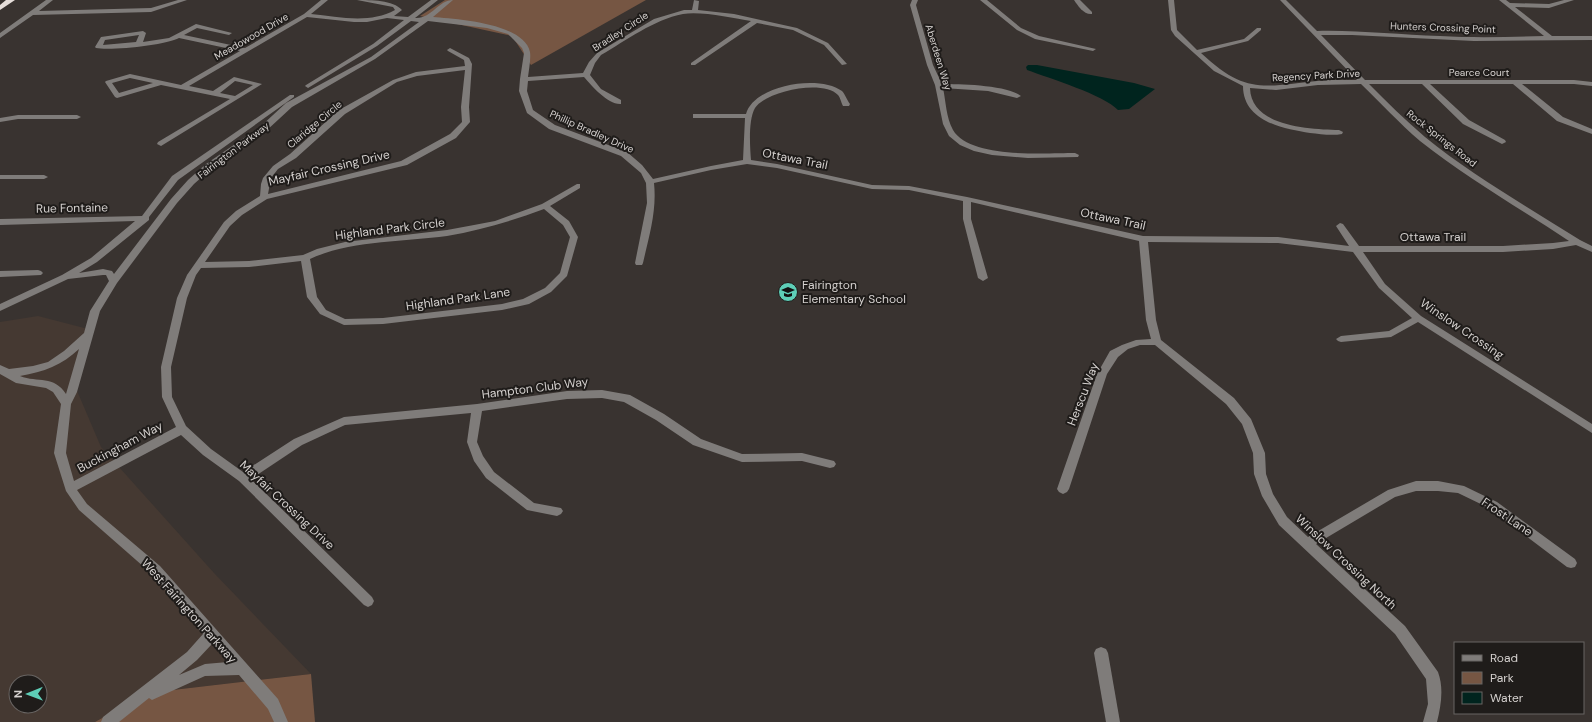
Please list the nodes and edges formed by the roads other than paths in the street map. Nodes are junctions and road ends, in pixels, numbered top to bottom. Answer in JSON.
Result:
{"nodes":[{"id":1,"x":11,"y":0,"type":"edge"},
{"id":2,"x":50,"y":0,"type":"edge"},
{"id":3,"x":184,"y":0,"type":"edge"},
{"id":4,"x":325,"y":0,"type":"edge"},
{"id":5,"x":360,"y":0,"type":"edge"},
{"id":6,"x":435,"y":0,"type":"edge"},
{"id":7,"x":450,"y":0,"type":"edge"},
{"id":8,"x":915,"y":0,"type":"edge"},
{"id":9,"x":982,"y":0,"type":"edge"},
{"id":10,"x":1077,"y":0,"type":"edge"},
{"id":11,"x":1171,"y":0,"type":"edge"},
{"id":12,"x":1283,"y":0,"type":"edge"},
{"id":13,"x":1502,"y":0,"type":"edge"},
{"id":14,"x":1570,"y":0,"type":"edge"},
{"id":15,"x":696,"y":1,"type":"edge"},
{"id":16,"x":1508,"y":5,"type":"junction"},
{"id":17,"x":0,"y":8,"type":"edge"},
{"id":18,"x":38,"y":9,"type":"junction"},
{"id":19,"x":399,"y":10,"type":"junction"},
{"id":20,"x":417,"y":12,"type":"junction"},
{"id":21,"x":695,"y":12,"type":"junction"},
{"id":22,"x":97,"y":13,"type":"junction"},
{"id":23,"x":1090,"y":13,"type":"dead end"},
{"id":24,"x":31,"y":14,"type":"junction"},
{"id":25,"x":306,"y":16,"type":"junction"},
{"id":26,"x":390,"y":17,"type":"junction"},
{"id":27,"x":407,"y":19,"type":"junction"},
{"id":28,"x":427,"y":19,"type":"junction"},
{"id":29,"x":754,"y":22,"type":"junction"},
{"id":30,"x":1259,"y":29,"type":"dead end"},
{"id":31,"x":1316,"y":33,"type":"junction"},
{"id":32,"x":0,"y":36,"type":"edge"},
{"id":33,"x":178,"y":36,"type":"junction"},
{"id":34,"x":1549,"y":37,"type":"junction"},
{"id":35,"x":1592,"y":38,"type":"edge"},
{"id":36,"x":211,"y":43,"type":"junction"},
{"id":37,"x":139,"y":44,"type":"junction"},
{"id":38,"x":1094,"y":49,"type":"dead end"},
{"id":39,"x":246,"y":50,"type":"junction"},
{"id":40,"x":450,"y":50,"type":"dead end"},
{"id":41,"x":1196,"y":52,"type":"junction"},
{"id":42,"x":693,"y":64,"type":"dead end"},
{"id":43,"x":844,"y":64,"type":"dead end"},
{"id":44,"x":467,"y":68,"type":"junction"},
{"id":45,"x":586,"y":75,"type":"junction"},
{"id":46,"x":523,"y":79,"type":"junction"},
{"id":47,"x":163,"y":82,"type":"junction"},
{"id":48,"x":1365,"y":82,"type":"junction"},
{"id":49,"x":1424,"y":82,"type":"junction"},
{"id":50,"x":1515,"y":82,"type":"junction"},
{"id":51,"x":1592,"y":84,"type":"edge"},
{"id":52,"x":1246,"y":85,"type":"junction"},
{"id":53,"x":184,"y":86,"type":"junction"},
{"id":54,"x":939,"y":86,"type":"junction"},
{"id":55,"x":214,"y":94,"type":"junction"},
{"id":56,"x":1017,"y":96,"type":"dead end"},
{"id":57,"x":235,"y":98,"type":"junction"},
{"id":58,"x":618,"y":102,"type":"dead end"},
{"id":59,"x":846,"y":104,"type":"dead end"},
{"id":60,"x":696,"y":116,"type":"dead end"},
{"id":61,"x":749,"y":116,"type":"junction"},
{"id":62,"x":77,"y":117,"type":"dead end"},
{"id":63,"x":0,"y":120,"type":"edge"},
{"id":64,"x":1339,"y":132,"type":"dead end"},
{"id":65,"x":1592,"y":132,"type":"edge"},
{"id":66,"x":1502,"y":142,"type":"dead end"},
{"id":67,"x":161,"y":144,"type":"dead end"},
{"id":68,"x":1075,"y":155,"type":"dead end"},
{"id":69,"x":747,"y":162,"type":"junction"},
{"id":70,"x":0,"y":177,"type":"edge"},
{"id":71,"x":44,"y":177,"type":"dead end"},
{"id":72,"x":650,"y":182,"type":"junction"},
{"id":73,"x":576,"y":186,"type":"dead end"},
{"id":74,"x":264,"y":198,"type":"junction"},
{"id":75,"x":967,"y":199,"type":"junction"},
{"id":76,"x":545,"y":206,"type":"junction"},
{"id":77,"x":161,"y":217,"type":"junction"},
{"id":78,"x":144,"y":218,"type":"junction"},
{"id":79,"x":0,"y":222,"type":"edge"},
{"id":80,"x":1340,"y":226,"type":"dead end"},
{"id":81,"x":1143,"y":239,"type":"junction"},
{"id":82,"x":1577,"y":242,"type":"junction"},
{"id":83,"x":1355,"y":249,"type":"junction"},
{"id":84,"x":1592,"y":249,"type":"edge"},
{"id":85,"x":305,"y":258,"type":"junction"},
{"id":86,"x":639,"y":263,"type":"dead end"},
{"id":87,"x":199,"y":266,"type":"junction"},
{"id":88,"x":38,"y":273,"type":"dead end"},
{"id":89,"x":0,"y":274,"type":"edge"},
{"id":90,"x":65,"y":277,"type":"junction"},
{"id":91,"x":983,"y":278,"type":"dead end"},
{"id":92,"x":114,"y":281,"type":"junction"},
{"id":93,"x":0,"y":308,"type":"edge"},
{"id":94,"x":1418,"y":318,"type":"junction"},
{"id":95,"x":88,"y":334,"type":"junction"},
{"id":96,"x":1341,"y":339,"type":"dead end"},
{"id":97,"x":1157,"y":342,"type":"junction"},
{"id":98,"x":4,"y":371,"type":"edge"},
{"id":99,"x":66,"y":404,"type":"junction"},
{"id":100,"x":477,"y":408,"type":"junction"},
{"id":101,"x":182,"y":429,"type":"junction"},
{"id":102,"x":1592,"y":429,"type":"edge"},
{"id":103,"x":830,"y":464,"type":"dead end"},
{"id":104,"x":243,"y":478,"type":"junction"},
{"id":105,"x":70,"y":488,"type":"junction"},
{"id":106,"x":1063,"y":488,"type":"dead end"},
{"id":107,"x":557,"y":511,"type":"dead end"},
{"id":108,"x":1306,"y":544,"type":"junction"},
{"id":109,"x":1571,"y":563,"type":"dead end"},
{"id":110,"x":368,"y":601,"type":"dead end"},
{"id":111,"x":212,"y":634,"type":"junction"},
{"id":112,"x":1102,"y":653,"type":"dead end"},
{"id":113,"x":241,"y":668,"type":"junction"},
{"id":114,"x":132,"y":703,"type":"junction"},
{"id":115,"x":108,"y":722,"type":"edge"},
{"id":116,"x":281,"y":722,"type":"edge"},
{"id":117,"x":1113,"y":722,"type":"edge"},
{"id":118,"x":1430,"y":722,"type":"edge"}],
"edges":[{"from":1,"to":17,"type":"highway"},
{"from":2,"to":18,"type":"street"},
{"from":3,"to":22,"type":"street"},
{"from":4,"to":25,"type":"street","name":"Meadowood Drive"},
{"from":5,"to":19,"type":"street"},
{"from":6,"to":20,"type":"street","name":"Fairington Parkway"},
{"from":7,"to":28,"type":"street","name":"Fairington Parkway"},
{"from":8,"to":54,"type":"street","name":"Aberdeen Way"},
{"from":9,"to":38,"type":"street"},
{"from":10,"to":23,"type":"street"},
{"from":11,"to":41,"type":"street","name":"Regency Park Drive"},
{"from":12,"to":31,"type":"street","name":"Rock Springs Road"},
{"from":13,"to":16,"type":"street"},
{"from":14,"to":16,"type":"street"},
{"from":15,"to":21,"type":"street"},
{"from":16,"to":34,"type":"street"},
{"from":18,"to":22,"type":"street"},
{"from":18,"to":24,"type":"street"},
{"from":19,"to":20,"type":"street"},
{"from":19,"to":26,"type":"street"},
{"from":20,"to":27,"type":"street","name":"Fairington Parkway"},
{"from":20,"to":28,"type":"street"},
{"from":21,"to":29,"type":"street","name":"Bradley Circle"},
{"from":21,"to":45,"type":"street","name":"Bradley Circle"},
{"from":22,"to":24,"type":"street"},
{"from":24,"to":32,"type":"street"},
{"from":25,"to":26,"type":"street","name":"Phillip Bradley Drive"},
{"from":25,"to":39,"type":"street","name":"Meadowood Drive"},
{"from":26,"to":27,"type":"street","name":"Phillip Bradley Drive"},
{"from":27,"to":28,"type":"street","name":"Phillip Bradley Drive"},
{"from":27,"to":78,"type":"street","name":"Fairington Parkway"},
{"from":28,"to":46,"type":"street","name":"Phillip Bradley Drive"},
{"from":28,"to":77,"type":"street","name":"Fairington Parkway"},
{"from":29,"to":42,"type":"street"},
{"from":29,"to":43,"type":"street","name":"Bradley Circle"},
{"from":30,"to":41,"type":"street"},
{"from":31,"to":34,"type":"street","name":"Hunters Crossing Point"},
{"from":31,"to":48,"type":"street","name":"Rock Springs Road"},
{"from":33,"to":36,"type":"street"},
{"from":33,"to":36,"type":"street"},
{"from":33,"to":37,"type":"street"},
{"from":34,"to":35,"type":"street","name":"Hunters Crossing Point"},
{"from":36,"to":39,"type":"street"},
{"from":37,"to":37,"type":"street"},
{"from":39,"to":53,"type":"street","name":"Meadowood Drive"},
{"from":40,"to":44,"type":"street"},
{"from":41,"to":52,"type":"street","name":"Regency Park Drive"},
{"from":44,"to":74,"type":"street","name":"Claridge Circle"},
{"from":44,"to":74,"type":"street","name":"Mayfair Crossing Drive"},
{"from":45,"to":46,"type":"street"},
{"from":45,"to":58,"type":"street"},
{"from":46,"to":72,"type":"street","name":"Phillip Bradley Drive"},
{"from":47,"to":47,"type":"street"},
{"from":47,"to":53,"type":"street"},
{"from":48,"to":49,"type":"street","name":"Pearce Court"},
{"from":48,"to":52,"type":"street","name":"Regency Park Drive"},
{"from":48,"to":82,"type":"street","name":"Rock Springs Road"},
{"from":49,"to":50,"type":"street","name":"Pearce Court"},
{"from":49,"to":66,"type":"street"},
{"from":50,"to":51,"type":"street","name":"Pearce Court"},
{"from":50,"to":65,"type":"street"},
{"from":52,"to":64,"type":"street"},
{"from":53,"to":55,"type":"street"},
{"from":54,"to":56,"type":"street"},
{"from":54,"to":68,"type":"street","name":"Aberdeen Way"},
{"from":55,"to":57,"type":"street"},
{"from":55,"to":57,"type":"street"},
{"from":57,"to":67,"type":"street"},
{"from":59,"to":61,"type":"street"},
{"from":60,"to":61,"type":"street"},
{"from":61,"to":69,"type":"street"},
{"from":62,"to":63,"type":"street"},
{"from":69,"to":72,"type":"street","name":"Ottawa Trail"},
{"from":69,"to":75,"type":"street","name":"Ottawa Trail"},
{"from":70,"to":71,"type":"street"},
{"from":72,"to":86,"type":"street"},
{"from":73,"to":76,"type":"street","name":"Highland Park Circle"},
{"from":74,"to":87,"type":"street","name":"Mayfair Crossing Drive"},
{"from":75,"to":81,"type":"street","name":"Ottawa Trail"},
{"from":75,"to":91,"type":"street"},
{"from":76,"to":85,"type":"street","name":"Highland Park Circle"},
{"from":76,"to":85,"type":"street","name":"Highland Park Lane"},
{"from":77,"to":78,"type":"street","name":"Rue Fontaine"},
{"from":77,"to":92,"type":"street","name":"Fairington Parkway"},
{"from":78,"to":79,"type":"street","name":"Rue Fontaine"},
{"from":78,"to":90,"type":"street","name":"Fairington Parkway"},
{"from":80,"to":83,"type":"street","name":"Winslow Crossing"},
{"from":81,"to":83,"type":"street","name":"Ottawa Trail"},
{"from":81,"to":97,"type":"street"},
{"from":82,"to":83,"type":"street","name":"Ottawa Trail"},
{"from":82,"to":84,"type":"street","name":"Rock Springs Road"},
{"from":83,"to":94,"type":"street","name":"Winslow Crossing"},
{"from":85,"to":87,"type":"street","name":"Highland Park Circle"},
{"from":87,"to":101,"type":"street","name":"Mayfair Crossing Drive"},
{"from":88,"to":89,"type":"street"},
{"from":90,"to":92,"type":"street"},
{"from":90,"to":93,"type":"street","name":"Fairington Parkway"},
{"from":92,"to":95,"type":"street","name":"Fairington Parkway"},
{"from":94,"to":96,"type":"street"},
{"from":94,"to":102,"type":"street","name":"Winslow Crossing"},
{"from":95,"to":98,"type":"street"},
{"from":95,"to":99,"type":"street","name":"Fairington Parkway"},
{"from":97,"to":106,"type":"street","name":"Herscu Way"},
{"from":97,"to":108,"type":"street","name":"Winslow Crossing North"},
{"from":98,"to":99,"type":"street"},
{"from":99,"to":105,"type":"street","name":"West Fairington Parkway"},
{"from":100,"to":103,"type":"street","name":"Hampton Club Way"},
{"from":100,"to":104,"type":"street","name":"Hampton Club Way"},
{"from":100,"to":107,"type":"street"},
{"from":101,"to":104,"type":"street","name":"Mayfair Crossing Drive"},
{"from":101,"to":105,"type":"street","name":"Buckingham Way"},
{"from":104,"to":110,"type":"street","name":"Mayfair Crossing Drive"},
{"from":105,"to":111,"type":"street","name":"West Fairington Parkway"},
{"from":108,"to":109,"type":"street","name":"Frost Lane"},
{"from":108,"to":118,"type":"street","name":"Winslow Crossing North"},
{"from":111,"to":113,"type":"street","name":"West Fairington Parkway"},
{"from":111,"to":114,"type":"street"},
{"from":112,"to":117,"type":"street"},
{"from":113,"to":114,"type":"street"},
{"from":113,"to":116,"type":"street","name":"West Fairington Parkway"},
{"from":114,"to":115,"type":"street"}]}
